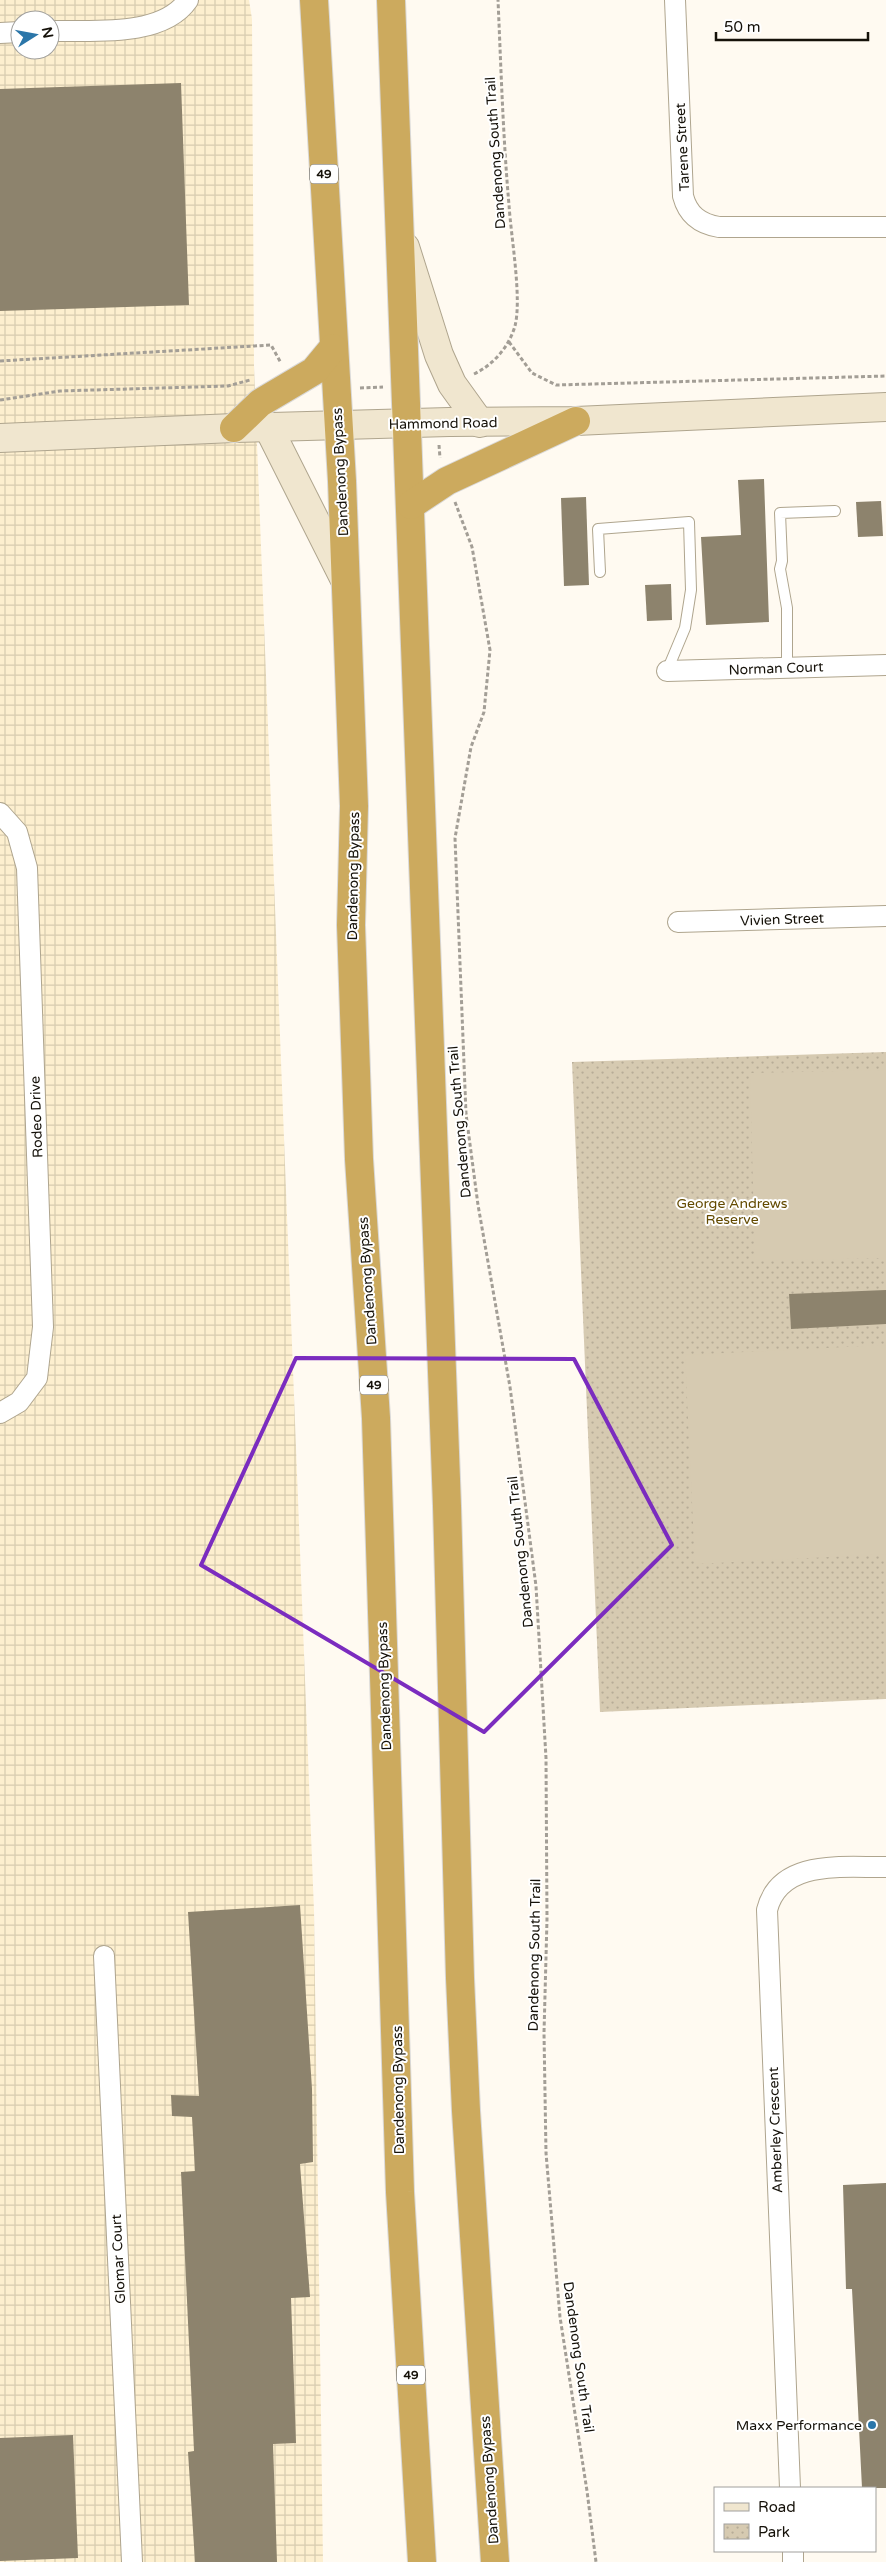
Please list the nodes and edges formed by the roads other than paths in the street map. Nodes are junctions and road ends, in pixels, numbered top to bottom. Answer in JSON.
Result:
{"nodes":[{"id":1,"x":314,"y":0,"type":"edge"},
{"id":2,"x":391,"y":0,"type":"edge"},
{"id":3,"x":675,"y":0,"type":"edge"},
{"id":4,"x":184,"y":6,"type":"edge"},
{"id":5,"x":60,"y":31,"type":"edge"},
{"id":6,"x":886,"y":228,"type":"edge"},
{"id":7,"x":401,"y":233,"type":"junction"},
{"id":8,"x":333,"y":348,"type":"junction"},
{"id":9,"x":886,"y":407,"type":"edge"},
{"id":10,"x":576,"y":421,"type":"junction"},
{"id":11,"x":480,"y":423,"type":"junction"},
{"id":12,"x":407,"y":424,"type":"junction"},
{"id":13,"x":339,"y":426,"type":"junction"},
{"id":14,"x":268,"y":427,"type":"junction"},
{"id":15,"x":234,"y":428,"type":"junction"},
{"id":16,"x":0,"y":438,"type":"edge"},
{"id":17,"x":410,"y":505,"type":"junction"},
{"id":18,"x":836,"y":511,"type":"dead end"},
{"id":19,"x":600,"y":572,"type":"dead end"},
{"id":20,"x":344,"y":578,"type":"junction"},
{"id":21,"x":886,"y":665,"type":"edge"},
{"id":22,"x":787,"y":668,"type":"junction"},
{"id":23,"x":667,"y":671,"type":"joint"},
{"id":24,"x":0,"y":813,"type":"edge"},
{"id":25,"x":886,"y":916,"type":"edge"},
{"id":26,"x":678,"y":922,"type":"dead end"},
{"id":27,"x":0,"y":1413,"type":"edge"},
{"id":28,"x":886,"y":1867,"type":"edge"},
{"id":29,"x":104,"y":1956,"type":"dead end"},
{"id":30,"x":790,"y":2487,"type":"edge"},
{"id":31,"x":132,"y":2562,"type":"edge"},
{"id":32,"x":422,"y":2562,"type":"edge"},
{"id":33,"x":495,"y":2562,"type":"edge"}],
"edges":[{"from":1,"to":8,"type":"highway","name":"Dandenong Bypass","number":"49"},
{"from":2,"to":7,"type":"highway","name":"Dandenong Bypass"},
{"from":3,"to":6,"type":"street","name":"Tarene Street"},
{"from":4,"to":5,"type":"street"},
{"from":7,"to":11,"type":"main road"},
{"from":7,"to":12,"type":"highway","name":"Dandenong Bypass"},
{"from":8,"to":13,"type":"highway","name":"Dandenong Bypass","number":"49"},
{"from":8,"to":15,"type":"highway"},
{"from":9,"to":10,"type":"main road","name":"Hammond Road"},
{"from":10,"to":11,"type":"main road","name":"Hammond Road"},
{"from":10,"to":17,"type":"highway"},
{"from":11,"to":12,"type":"main road","name":"Hammond Road"},
{"from":12,"to":13,"type":"main road","name":"Hammond Road"},
{"from":12,"to":17,"type":"highway","name":"Dandenong Bypass"},
{"from":13,"to":14,"type":"main road","name":"Hammond Road"},
{"from":13,"to":20,"type":"highway","name":"Dandenong Bypass","number":"49"},
{"from":14,"to":15,"type":"main road","name":"Hammond Road"},
{"from":14,"to":20,"type":"main road"},
{"from":15,"to":16,"type":"main road","name":"Hammond Road"},
{"from":17,"to":33,"type":"highway","name":"Dandenong Bypass"},
{"from":18,"to":22,"type":"lane"},
{"from":19,"to":23,"type":"lane"},
{"from":20,"to":32,"type":"highway","name":"Dandenong Bypass","number":"49"},
{"from":21,"to":22,"type":"street","name":"Norman Court"},
{"from":22,"to":23,"type":"street","name":"Norman Court"},
{"from":24,"to":27,"type":"street","name":"Rodeo Drive"},
{"from":25,"to":26,"type":"street","name":"Vivien Street"},
{"from":28,"to":30,"type":"street","name":"Amberley Crescent"},
{"from":29,"to":31,"type":"street","name":"Glomar Court"}]}
